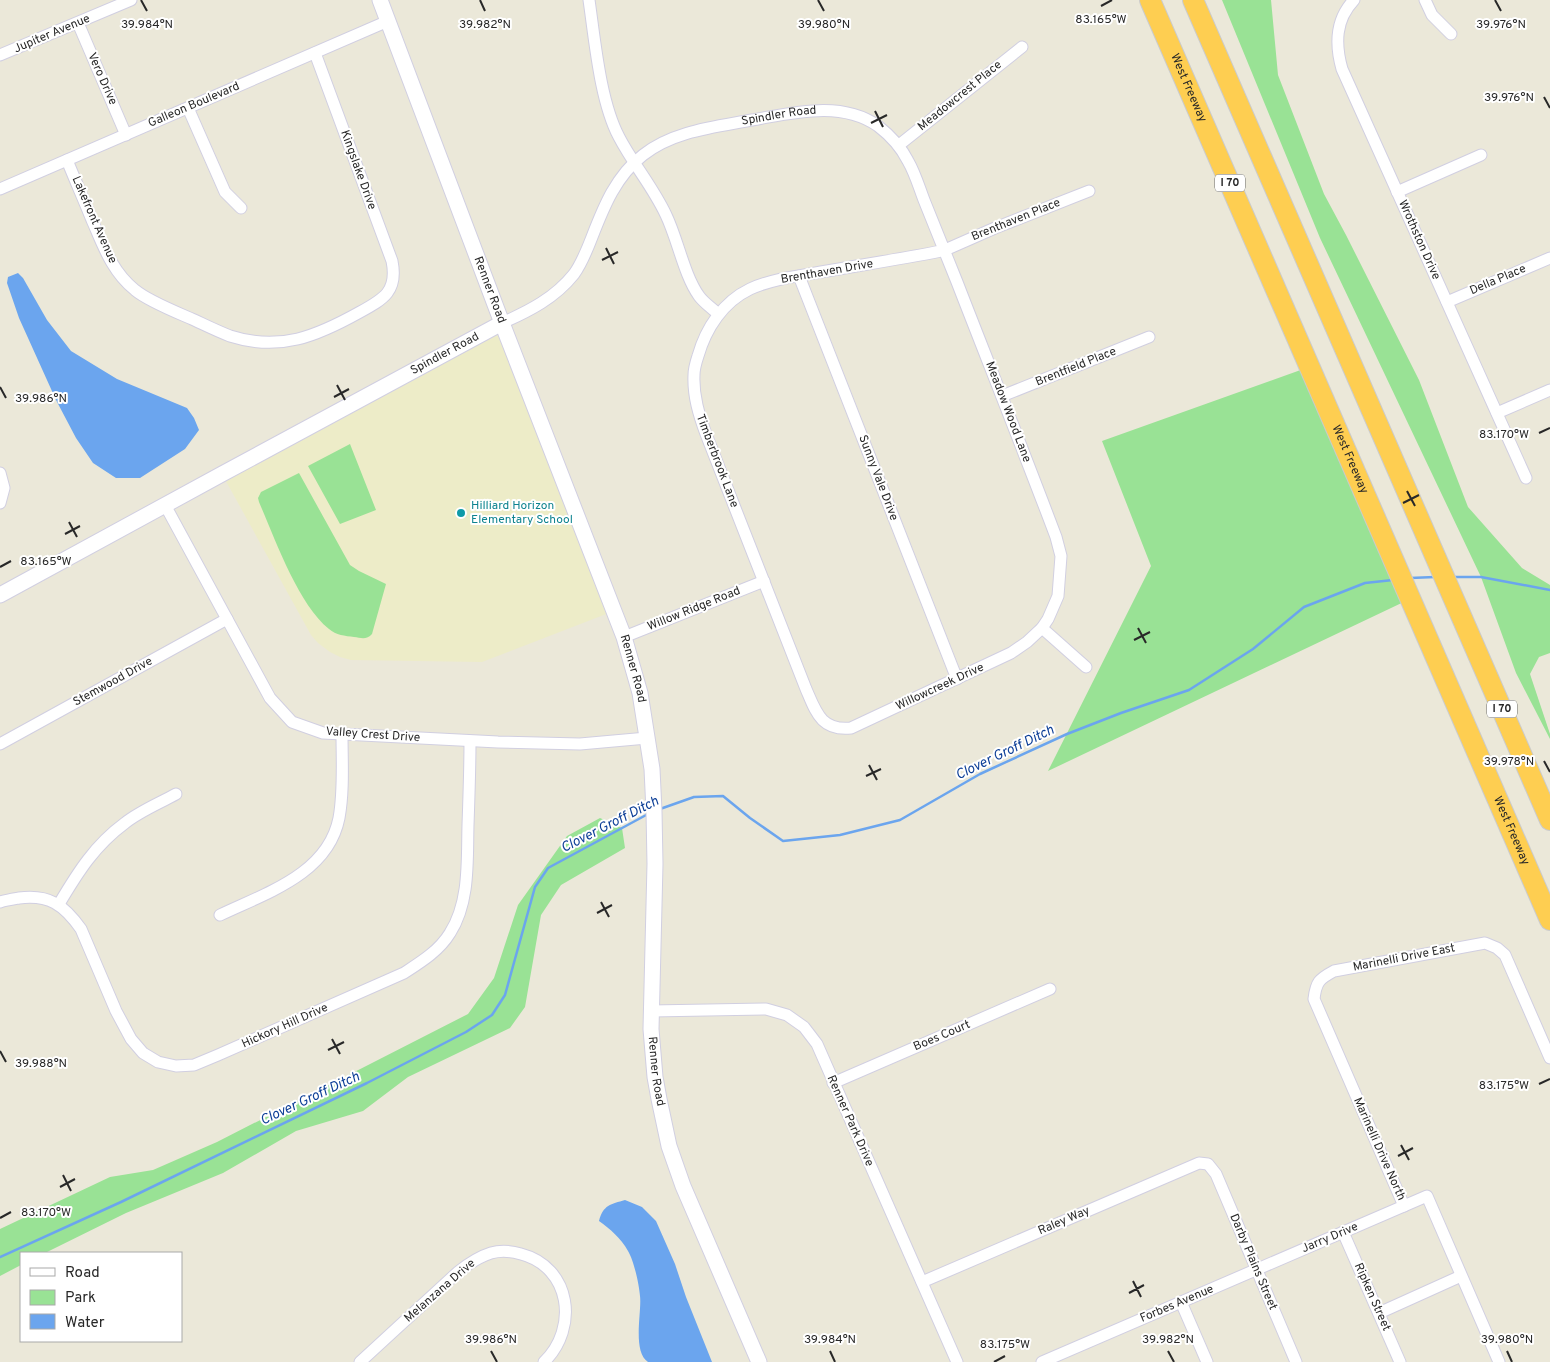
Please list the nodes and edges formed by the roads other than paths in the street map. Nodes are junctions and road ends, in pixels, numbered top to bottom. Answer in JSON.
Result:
{"nodes":[{"id":1,"x":131,"y":0,"type":"edge"},
{"id":2,"x":380,"y":0,"type":"edge"},
{"id":3,"x":589,"y":0,"type":"edge"},
{"id":4,"x":1150,"y":0,"type":"edge"},
{"id":5,"x":1193,"y":0,"type":"edge"},
{"id":6,"x":1354,"y":0,"type":"edge"},
{"id":7,"x":1425,"y":0,"type":"edge"},
{"id":8,"x":388,"y":22,"type":"junction"},
{"id":9,"x":78,"y":23,"type":"junction"},
{"id":10,"x":1451,"y":34,"type":"dead end"},
{"id":11,"x":1022,"y":47,"type":"dead end"},
{"id":12,"x":315,"y":53,"type":"junction"},
{"id":13,"x":0,"y":55,"type":"edge"},
{"id":14,"x":188,"y":108,"type":"junction"},
{"id":15,"x":126,"y":135,"type":"junction"},
{"id":16,"x":899,"y":145,"type":"junction"},
{"id":17,"x":1480,"y":155,"type":"dead end"},
{"id":18,"x":67,"y":160,"type":"junction"},
{"id":19,"x":635,"y":162,"type":"junction"},
{"id":20,"x":0,"y":189,"type":"edge"},
{"id":21,"x":1089,"y":191,"type":"dead end"},
{"id":22,"x":1397,"y":192,"type":"junction"},
{"id":23,"x":241,"y":208,"type":"dead end"},
{"id":24,"x":945,"y":250,"type":"junction"},
{"id":25,"x":1550,"y":258,"type":"edge"},
{"id":26,"x":799,"y":276,"type":"junction"},
{"id":27,"x":392,"y":287,"type":"joint"},
{"id":28,"x":1446,"y":302,"type":"junction"},
{"id":29,"x":718,"y":314,"type":"junction"},
{"id":30,"x":502,"y":324,"type":"junction"},
{"id":31,"x":1149,"y":337,"type":"dead end"},
{"id":32,"x":1550,"y":390,"type":"edge"},
{"id":33,"x":1002,"y":396,"type":"junction"},
{"id":34,"x":1497,"y":413,"type":"junction"},
{"id":35,"x":0,"y":473,"type":"edge"},
{"id":36,"x":1526,"y":478,"type":"dead end"},
{"id":37,"x":0,"y":503,"type":"edge"},
{"id":38,"x":165,"y":505,"type":"junction"},
{"id":39,"x":764,"y":581,"type":"junction"},
{"id":40,"x":0,"y":595,"type":"edge"},
{"id":41,"x":227,"y":619,"type":"junction"},
{"id":42,"x":1042,"y":628,"type":"junction"},
{"id":43,"x":624,"y":637,"type":"junction"},
{"id":44,"x":1086,"y":667,"type":"dead end"},
{"id":45,"x":957,"y":679,"type":"junction"},
{"id":46,"x":832,"y":726,"type":"joint"},
{"id":47,"x":342,"y":734,"type":"junction"},
{"id":48,"x":647,"y":738,"type":"junction"},
{"id":49,"x":470,"y":741,"type":"junction"},
{"id":50,"x":0,"y":744,"type":"edge"},
{"id":51,"x":176,"y":794,"type":"dead end"},
{"id":52,"x":1550,"y":820,"type":"edge"},
{"id":53,"x":0,"y":902,"type":"edge"},
{"id":54,"x":59,"y":904,"type":"junction"},
{"id":55,"x":220,"y":915,"type":"dead end"},
{"id":56,"x":1550,"y":920,"type":"edge"},
{"id":57,"x":1316,"y":985,"type":"joint"},
{"id":58,"x":1050,"y":989,"type":"dead end"},
{"id":59,"x":651,"y":1011,"type":"junction"},
{"id":60,"x":1550,"y":1058,"type":"edge"},
{"id":61,"x":833,"y":1084,"type":"junction"},
{"id":62,"x":1208,"y":1164,"type":"joint"},
{"id":63,"x":1404,"y":1206,"type":"junction"},
{"id":64,"x":1343,"y":1232,"type":"junction"},
{"id":65,"x":1256,"y":1270,"type":"junction"},
{"id":66,"x":1461,"y":1276,"type":"junction"},
{"id":67,"x":922,"y":1282,"type":"junction"},
{"id":68,"x":1181,"y":1302,"type":"junction"},
{"id":69,"x":1379,"y":1313,"type":"junction"},
{"id":70,"x":1495,"y":1361,"type":"edge"},
{"id":71,"x":360,"y":1362,"type":"edge"},
{"id":72,"x":544,"y":1362,"type":"edge"},
{"id":73,"x":759,"y":1362,"type":"edge"},
{"id":74,"x":957,"y":1362,"type":"edge"},
{"id":75,"x":1042,"y":1362,"type":"edge"},
{"id":76,"x":1207,"y":1362,"type":"edge"},
{"id":77,"x":1296,"y":1362,"type":"edge"},
{"id":78,"x":1400,"y":1362,"type":"edge"}],
"edges":[{"from":1,"to":9,"type":"street","name":"Jupiter Avenue"},
{"from":2,"to":8,"type":"main road","name":"Renner Road"},
{"from":3,"to":19,"type":"street"},
{"from":4,"to":56,"type":"highway","name":"West Freeway","number":"I 70"},
{"from":5,"to":52,"type":"highway","number":"I 70"},
{"from":6,"to":22,"type":"street","name":"Wrothston Drive"},
{"from":7,"to":10,"type":"street"},
{"from":8,"to":12,"type":"street","name":"Galleon Boulevard"},
{"from":8,"to":30,"type":"main road","name":"Renner Road"},
{"from":9,"to":13,"type":"street","name":"Jupiter Avenue"},
{"from":9,"to":15,"type":"street","name":"Vero Drive"},
{"from":11,"to":16,"type":"street","name":"Meadowcrest Place"},
{"from":12,"to":14,"type":"street","name":"Galleon Boulevard"},
{"from":12,"to":27,"type":"street","name":"Kingslake Drive"},
{"from":14,"to":15,"type":"street","name":"Galleon Boulevard"},
{"from":14,"to":23,"type":"street"},
{"from":15,"to":18,"type":"street","name":"Galleon Boulevard"},
{"from":16,"to":19,"type":"street","name":"Spindler Road"},
{"from":16,"to":24,"type":"street","name":"Meadow Wood Lane"},
{"from":17,"to":22,"type":"street"},
{"from":18,"to":20,"type":"street","name":"Galleon Boulevard"},
{"from":18,"to":27,"type":"street","name":"Lakefront Avenue"},
{"from":19,"to":29,"type":"street"},
{"from":19,"to":30,"type":"street","name":"Spindler Road"},
{"from":21,"to":24,"type":"street","name":"Brenthaven Place"},
{"from":22,"to":28,"type":"street","name":"Wrothston Drive"},
{"from":24,"to":26,"type":"street","name":"Brenthaven Drive"},
{"from":24,"to":33,"type":"street","name":"Meadow Wood Lane"},
{"from":25,"to":28,"type":"street","name":"Della Place"},
{"from":26,"to":29,"type":"street","name":"Brenthaven Drive"},
{"from":26,"to":45,"type":"street","name":"Sunny Vale Drive"},
{"from":28,"to":34,"type":"street","name":"Wrothston Drive"},
{"from":29,"to":39,"type":"street","name":"Timberbrook Lane"},
{"from":30,"to":38,"type":"main road","name":"Spindler Road"},
{"from":30,"to":43,"type":"main road","name":"Renner Road"},
{"from":31,"to":33,"type":"street","name":"Brentfield Place"},
{"from":32,"to":34,"type":"street"},
{"from":33,"to":42,"type":"street","name":"Meadow Wood Lane"},
{"from":34,"to":36,"type":"street","name":"Wrothston Drive"},
{"from":35,"to":37,"type":"street"},
{"from":38,"to":40,"type":"main road","name":"Spindler Road"},
{"from":38,"to":41,"type":"street","name":"Valley Crest Drive"},
{"from":39,"to":43,"type":"street","name":"Willow Ridge Road"},
{"from":39,"to":46,"type":"street","name":"Timberbrook Lane"},
{"from":41,"to":47,"type":"street","name":"Valley Crest Drive"},
{"from":41,"to":50,"type":"street","name":"Stemwood Drive"},
{"from":42,"to":44,"type":"street"},
{"from":42,"to":45,"type":"street","name":"Willowcreek Drive"},
{"from":43,"to":48,"type":"main road","name":"Renner Road"},
{"from":45,"to":46,"type":"street","name":"Willowcreek Drive"},
{"from":47,"to":49,"type":"street","name":"Valley Crest Drive"},
{"from":47,"to":55,"type":"street"},
{"from":48,"to":49,"type":"street","name":"Valley Crest Drive"},
{"from":48,"to":59,"type":"main road","name":"Renner Road"},
{"from":49,"to":54,"type":"street","name":"Hickory Hill Drive"},
{"from":51,"to":54,"type":"street"},
{"from":53,"to":54,"type":"street"},
{"from":57,"to":60,"type":"street","name":"Marinelli Drive East"},
{"from":57,"to":63,"type":"street","name":"Marinelli Drive North"},
{"from":58,"to":61,"type":"street","name":"Boes Court"},
{"from":59,"to":61,"type":"street","name":"Renner Park Drive"},
{"from":59,"to":73,"type":"main road","name":"Renner Road"},
{"from":61,"to":67,"type":"street","name":"Renner Park Drive"},
{"from":62,"to":65,"type":"street","name":"Darby Plains Street"},
{"from":62,"to":67,"type":"street","name":"Raley Way"},
{"from":63,"to":64,"type":"street","name":"Jarry Drive"},
{"from":63,"to":66,"type":"street","name":"Marinelli Drive North"},
{"from":64,"to":65,"type":"street","name":"Jarry Drive"},
{"from":64,"to":69,"type":"street","name":"Ripken Street"},
{"from":65,"to":68,"type":"street","name":"Forbes Avenue"},
{"from":65,"to":77,"type":"street","name":"Darby Plains Street"},
{"from":66,"to":69,"type":"street"},
{"from":66,"to":70,"type":"street","name":"Marinelli Drive North"},
{"from":67,"to":74,"type":"street","name":"Renner Park Drive"},
{"from":68,"to":75,"type":"street","name":"Forbes Avenue"},
{"from":68,"to":76,"type":"street"},
{"from":69,"to":78,"type":"street","name":"Ripken Street"},
{"from":71,"to":72,"type":"street","name":"Melanzana Drive"}]}
